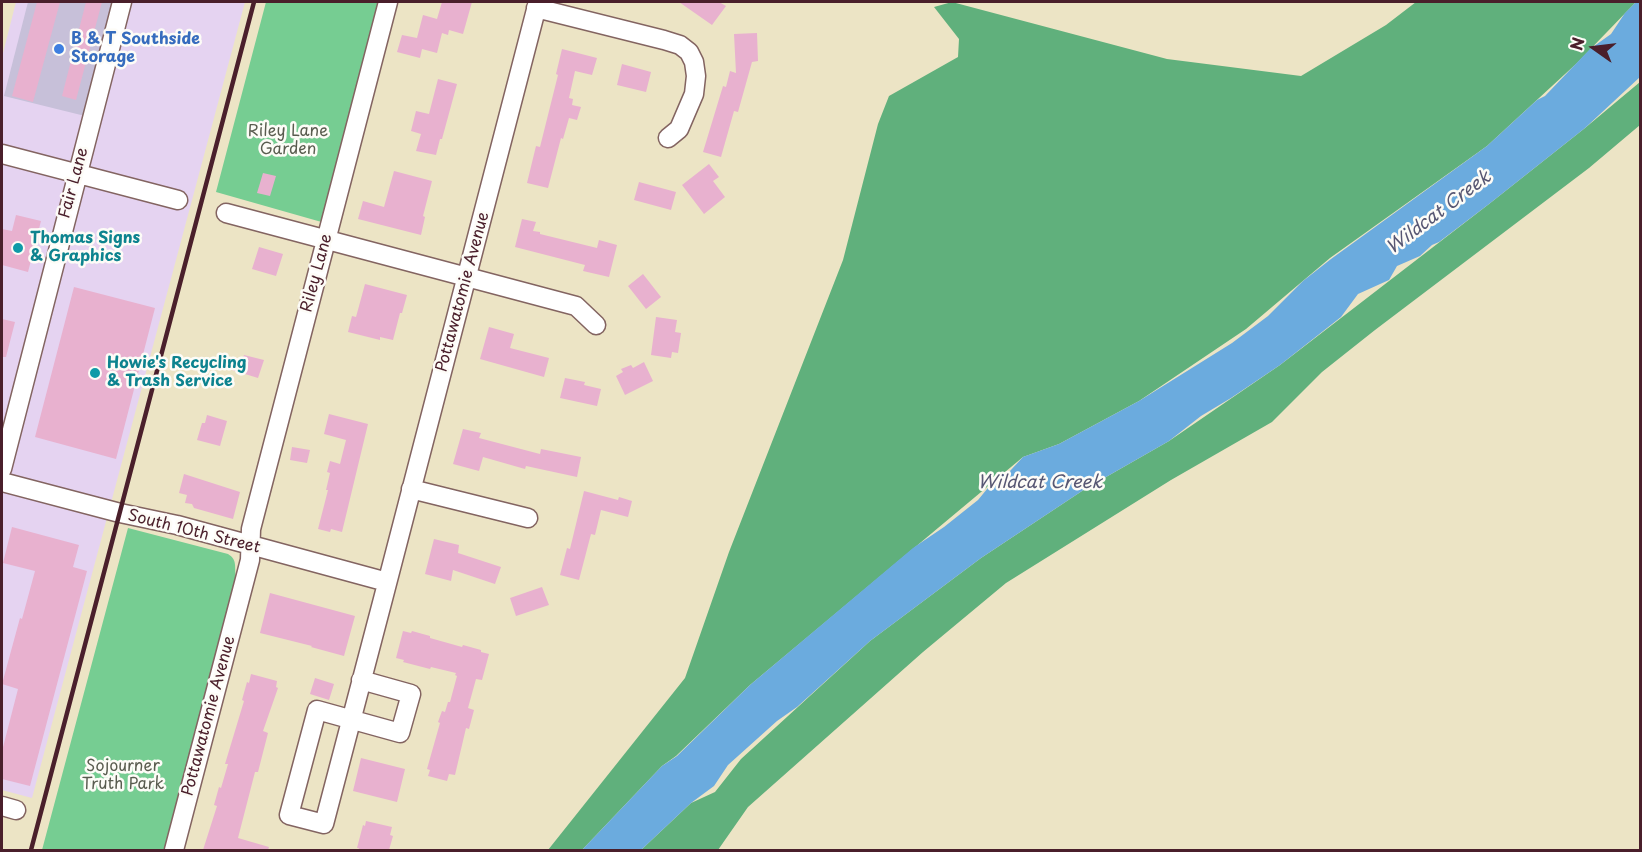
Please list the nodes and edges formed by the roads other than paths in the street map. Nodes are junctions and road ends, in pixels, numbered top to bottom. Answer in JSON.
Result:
{"nodes":[{"id":1,"x":122,"y":2,"type":"edge"},
{"id":2,"x":388,"y":2,"type":"edge"},
{"id":3,"x":537,"y":5,"type":"edge"},
{"id":4,"x":668,"y":138,"type":"dead end"},
{"id":5,"x":2,"y":154,"type":"edge"},
{"id":6,"x":77,"y":174,"type":"junction"},
{"id":7,"x":177,"y":200,"type":"dead end"},
{"id":8,"x":226,"y":213,"type":"dead end"},
{"id":9,"x":326,"y":240,"type":"junction"},
{"id":10,"x":466,"y":278,"type":"junction"},
{"id":11,"x":596,"y":325,"type":"dead end"},
{"id":12,"x":2,"y":469,"type":"edge"},
{"id":13,"x":2,"y":482,"type":"edge"},
{"id":14,"x":411,"y":489,"type":"junction"},
{"id":15,"x":528,"y":518,"type":"dead end"},
{"id":16,"x":250,"y":546,"type":"junction"},
{"id":17,"x":387,"y":582,"type":"junction"},
{"id":18,"x":361,"y":680,"type":"junction"},
{"id":19,"x":351,"y":720,"type":"junction"},
{"id":20,"x":174,"y":850,"type":"edge"}],
"edges":[{"from":1,"to":6,"type":"street","name":"Fair Lane"},
{"from":2,"to":9,"type":"street","name":"Riley Lane"},
{"from":3,"to":4,"type":"street"},
{"from":3,"to":10,"type":"street","name":"Pottawatomie Avenue"},
{"from":5,"to":6,"type":"street"},
{"from":6,"to":7,"type":"street"},
{"from":6,"to":12,"type":"street","name":"Fair Lane"},
{"from":8,"to":9,"type":"street"},
{"from":9,"to":10,"type":"street"},
{"from":9,"to":16,"type":"street","name":"Riley Lane"},
{"from":10,"to":11,"type":"street"},
{"from":10,"to":14,"type":"street","name":"Pottawatomie Avenue"},
{"from":13,"to":16,"type":"street","name":"South 10th Street"},
{"from":14,"to":15,"type":"street"},
{"from":14,"to":17,"type":"street","name":"Pottawatomie Avenue"},
{"from":16,"to":17,"type":"street","name":"South 10th Street"},
{"from":16,"to":20,"type":"street","name":"Pottawatomie Avenue"},
{"from":17,"to":18,"type":"street","name":"Pottawatomie Avenue"},
{"from":18,"to":19,"type":"street","name":"Pottawatomie Avenue"},
{"from":18,"to":19,"type":"street"},
{"from":19,"to":19,"type":"street"}]}
